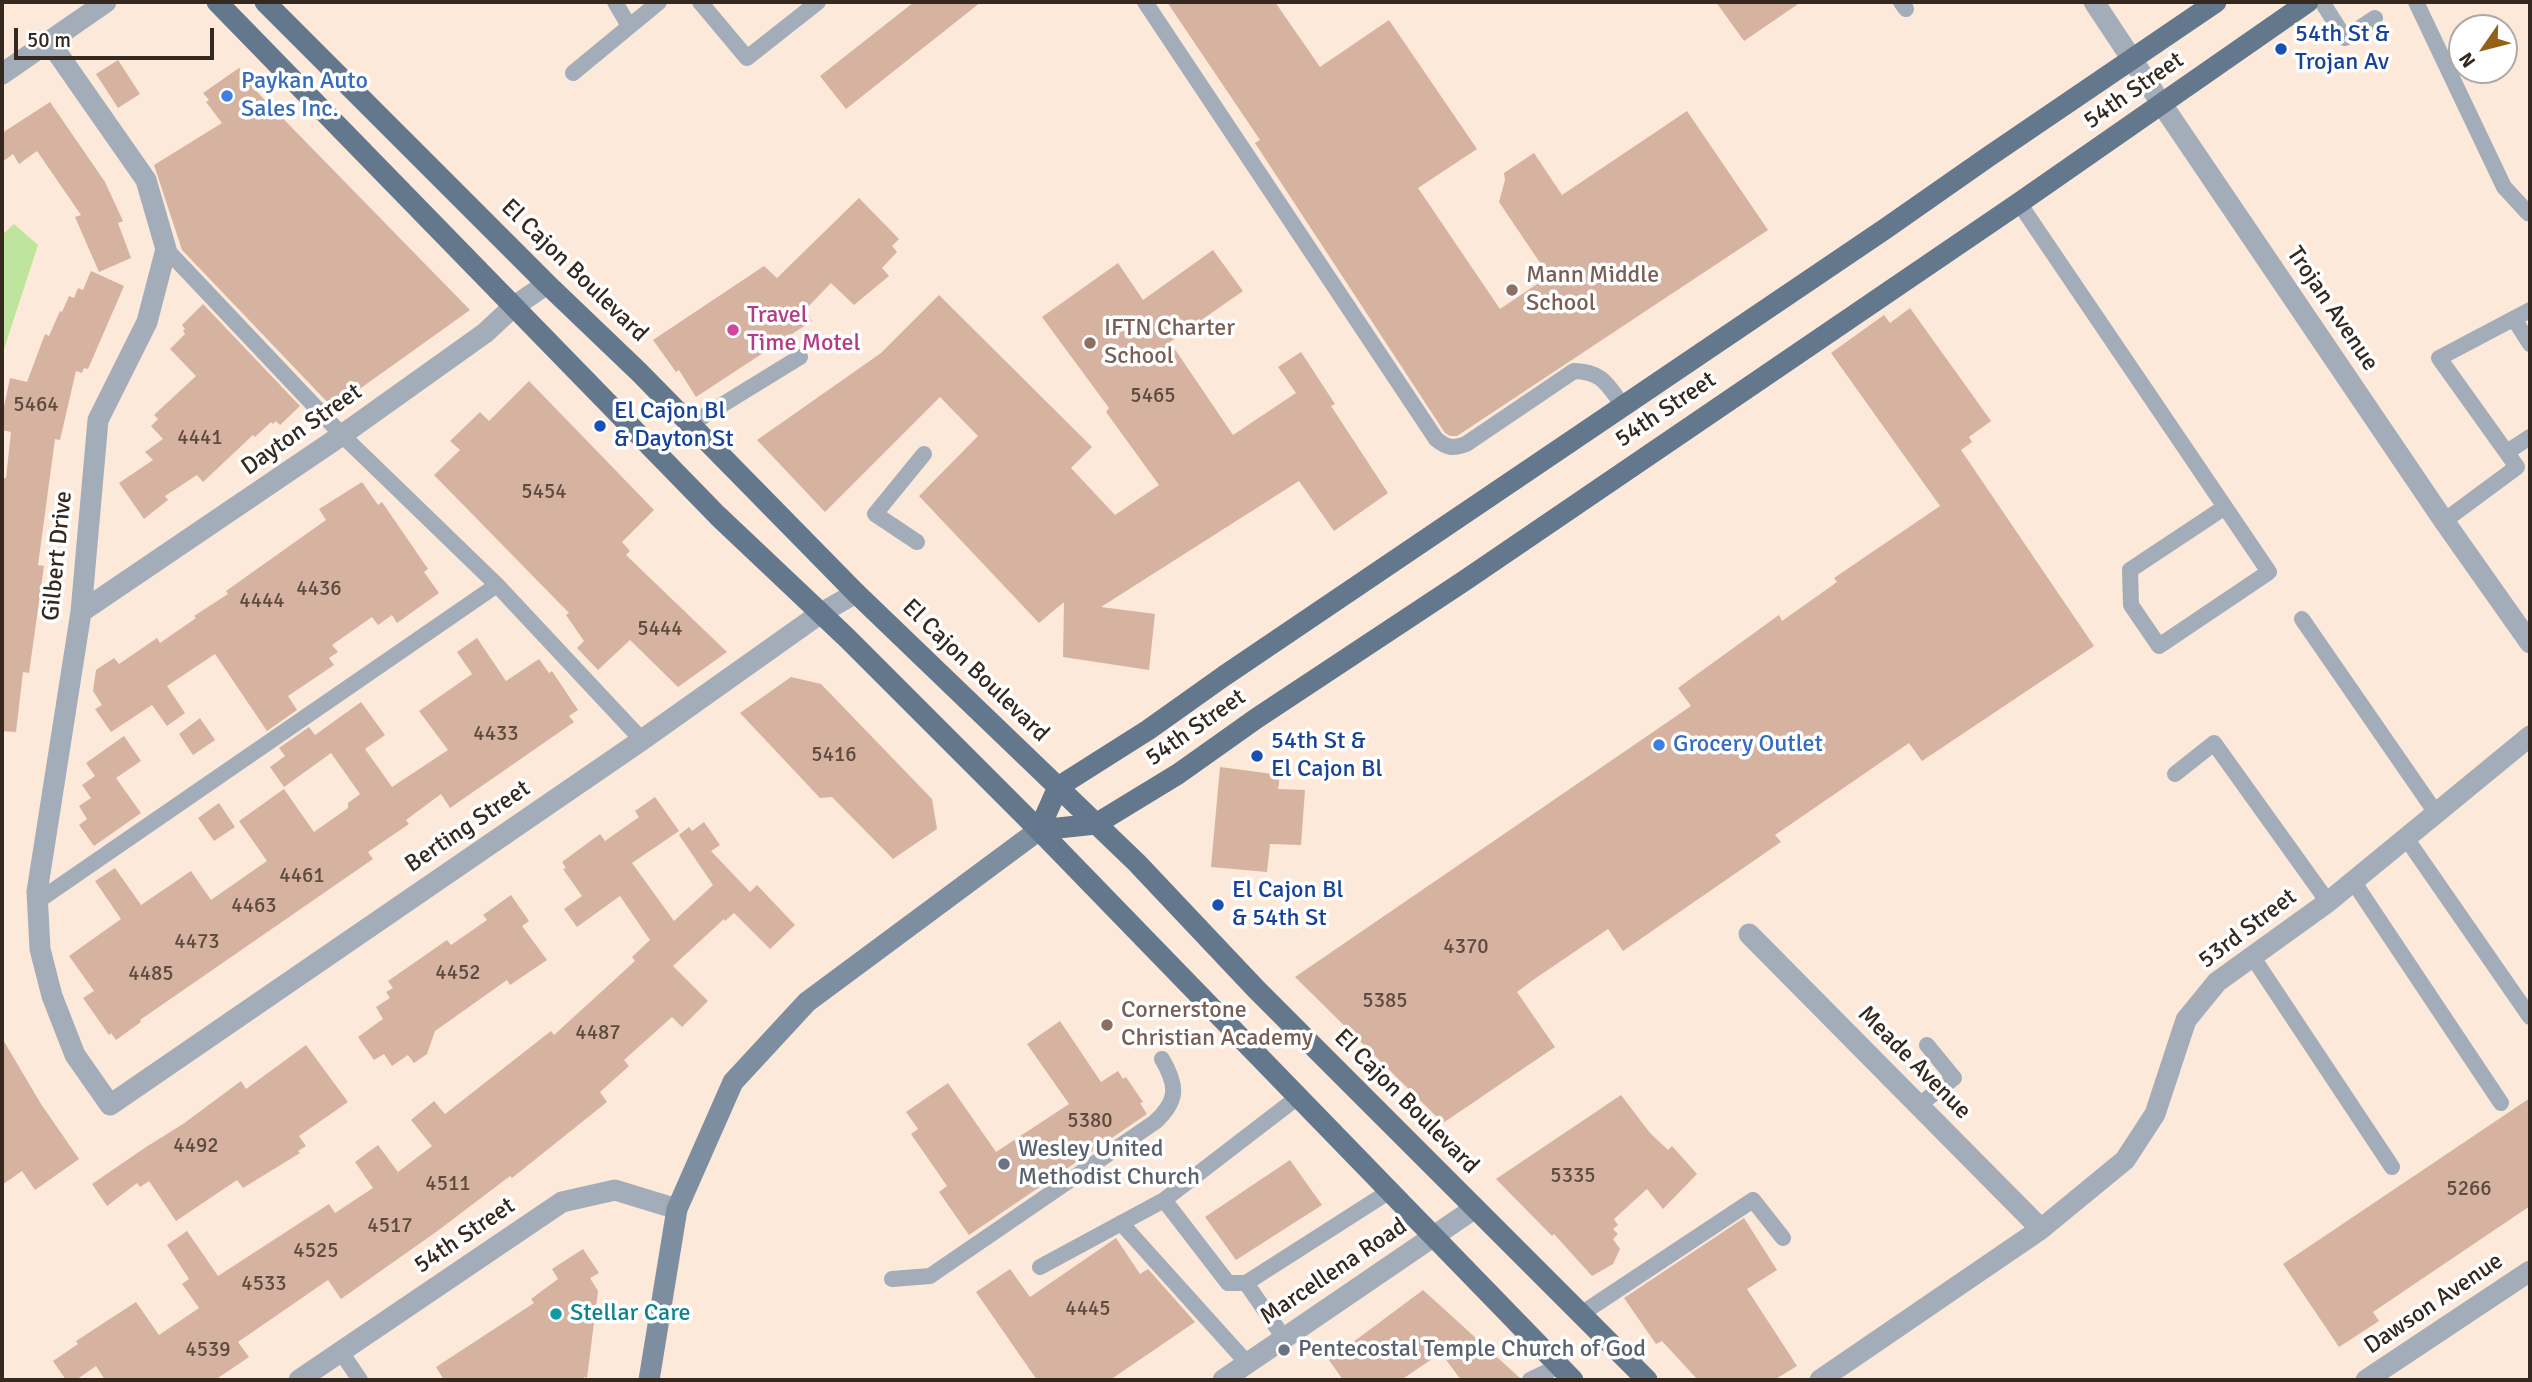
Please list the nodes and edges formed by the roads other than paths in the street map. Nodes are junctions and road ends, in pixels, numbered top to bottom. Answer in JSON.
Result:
{"nodes":[{"id":1,"x":107,"y":2,"type":"edge"},
{"id":2,"x":217,"y":2,"type":"edge"},
{"id":3,"x":265,"y":2,"type":"edge"},
{"id":4,"x":615,"y":2,"type":"edge"},
{"id":5,"x":659,"y":2,"type":"edge"},
{"id":6,"x":700,"y":2,"type":"edge"},
{"id":7,"x":818,"y":2,"type":"edge"},
{"id":8,"x":1145,"y":2,"type":"edge"},
{"id":9,"x":2094,"y":2,"type":"edge"},
{"id":10,"x":2216,"y":2,"type":"edge"},
{"id":11,"x":2308,"y":2,"type":"edge"},
{"id":12,"x":2322,"y":2,"type":"edge"},
{"id":13,"x":2416,"y":2,"type":"edge"},
{"id":14,"x":2375,"y":18,"type":"dead end"},
{"id":15,"x":629,"y":26,"type":"junction"},
{"id":16,"x":49,"y":41,"type":"junction"},
{"id":17,"x":2131,"y":59,"type":"junction"},
{"id":18,"x":573,"y":73,"type":"dead end"},
{"id":19,"x":2,"y":74,"type":"edge"},
{"id":20,"x":2161,"y":103,"type":"junction"},
{"id":21,"x":2019,"y":203,"type":"junction"},
{"id":22,"x":2530,"y":212,"type":"edge"},
{"id":23,"x":166,"y":249,"type":"junction"},
{"id":24,"x":547,"y":284,"type":"junction"},
{"id":25,"x":513,"y":307,"type":"junction"},
{"id":26,"x":2530,"y":310,"type":"edge"},
{"id":27,"x":2514,"y":319,"type":"junction"},
{"id":28,"x":2530,"y":344,"type":"edge"},
{"id":29,"x":800,"y":357,"type":"dead end"},
{"id":30,"x":1623,"y":405,"type":"junction"},
{"id":31,"x":691,"y":424,"type":"junction"},
{"id":32,"x":342,"y":435,"type":"junction"},
{"id":33,"x":2530,"y":437,"type":"edge"},
{"id":34,"x":2507,"y":452,"type":"junction"},
{"id":35,"x":924,"y":454,"type":"dead end"},
{"id":36,"x":2517,"y":467,"type":"junction"},
{"id":37,"x":2530,"y":478,"type":"edge"},
{"id":38,"x":2225,"y":507,"type":"junction"},
{"id":39,"x":2444,"y":521,"type":"junction"},
{"id":40,"x":917,"y":542,"type":"dead end"},
{"id":41,"x":497,"y":585,"type":"junction"},
{"id":42,"x":856,"y":593,"type":"junction"},
{"id":43,"x":81,"y":612,"type":"junction"},
{"id":44,"x":821,"y":613,"type":"junction"},
{"id":45,"x":2302,"y":619,"type":"dead end"},
{"id":46,"x":2530,"y":643,"type":"edge"},
{"id":47,"x":2530,"y":736,"type":"edge"},
{"id":48,"x":642,"y":740,"type":"junction"},
{"id":49,"x":2175,"y":774,"type":"dead end"},
{"id":50,"x":1058,"y":787,"type":"junction"},
{"id":51,"x":2436,"y":813,"type":"junction"},
{"id":52,"x":1096,"y":824,"type":"junction"},
{"id":53,"x":1039,"y":830,"type":"junction"},
{"id":54,"x":2406,"y":838,"type":"junction"},
{"id":55,"x":2353,"y":881,"type":"junction"},
{"id":56,"x":38,"y":901,"type":"junction"},
{"id":57,"x":2328,"y":902,"type":"junction"},
{"id":58,"x":1749,"y":934,"type":"dead end"},
{"id":59,"x":2252,"y":956,"type":"junction"},
{"id":60,"x":2530,"y":1017,"type":"edge"},
{"id":61,"x":1927,"y":1045,"type":"dead end"},
{"id":62,"x":1162,"y":1059,"type":"dead end"},
{"id":63,"x":1298,"y":1097,"type":"junction"},
{"id":64,"x":2501,"y":1103,"type":"dead end"},
{"id":65,"x":110,"y":1105,"type":"joint"},
{"id":66,"x":1919,"y":1105,"type":"junction"},
{"id":67,"x":2392,"y":1167,"type":"dead end"},
{"id":68,"x":1390,"y":1191,"type":"junction"},
{"id":69,"x":1164,"y":1200,"type":"junction"},
{"id":70,"x":1475,"y":1208,"type":"junction"},
{"id":71,"x":677,"y":1209,"type":"junction"},
{"id":72,"x":1121,"y":1223,"type":"junction"},
{"id":73,"x":2041,"y":1229,"type":"junction"},
{"id":74,"x":1433,"y":1236,"type":"junction"},
{"id":75,"x":1783,"y":1238,"type":"dead end"},
{"id":76,"x":1040,"y":1267,"type":"dead end"},
{"id":77,"x":2530,"y":1271,"type":"edge"},
{"id":78,"x":892,"y":1279,"type":"dead end"},
{"id":79,"x":1246,"y":1283,"type":"junction"},
{"id":80,"x":1581,"y":1314,"type":"junction"},
{"id":81,"x":1284,"y":1338,"type":"junction"},
{"id":82,"x":341,"y":1352,"type":"junction"},
{"id":83,"x":1248,"y":1364,"type":"junction"},
{"id":84,"x":1566,"y":1373,"type":"edge"},
{"id":85,"x":1827,"y":1378,"type":"edge"},
{"id":86,"x":299,"y":1380,"type":"edge"},
{"id":87,"x":360,"y":1380,"type":"edge"},
{"id":88,"x":649,"y":1380,"type":"edge"},
{"id":89,"x":1224,"y":1380,"type":"edge"},
{"id":90,"x":1530,"y":1380,"type":"edge"},
{"id":91,"x":1647,"y":1380,"type":"edge"},
{"id":92,"x":2366,"y":1380,"type":"edge"}],
"edges":[{"from":1,"to":16,"type":"street"},
{"from":2,"to":25,"type":"main road"},
{"from":3,"to":24,"type":"main road","name":"El Cajon Boulevard"},
{"from":4,"to":15,"type":"lane"},
{"from":5,"to":15,"type":"lane"},
{"from":6,"to":7,"type":"lane"},
{"from":8,"to":30,"type":"lane"},
{"from":9,"to":17,"type":"street","name":"Trojan Avenue"},
{"from":10,"to":17,"type":"main road","name":"54th Street"},
{"from":11,"to":20,"type":"main road","name":"54th Street"},
{"from":12,"to":14,"type":"lane"},
{"from":13,"to":22,"type":"lane"},
{"from":15,"to":18,"type":"lane"},
{"from":16,"to":19,"type":"street"},
{"from":16,"to":23,"type":"street"},
{"from":17,"to":20,"type":"street","name":"Trojan Avenue"},
{"from":17,"to":30,"type":"main road","name":"54th Street"},
{"from":20,"to":21,"type":"main road","name":"54th Street"},
{"from":20,"to":39,"type":"street","name":"Trojan Avenue"},
{"from":21,"to":38,"type":"lane"},
{"from":21,"to":52,"type":"main road","name":"54th Street"},
{"from":23,"to":32,"type":"lane"},
{"from":23,"to":43,"type":"street","name":"Gilbert Drive"},
{"from":24,"to":25,"type":"street","name":"Dayton Street"},
{"from":24,"to":31,"type":"main road","name":"El Cajon Boulevard"},
{"from":25,"to":32,"type":"street","name":"Dayton Street"},
{"from":25,"to":44,"type":"main road"},
{"from":26,"to":27,"type":"lane"},
{"from":27,"to":28,"type":"lane"},
{"from":27,"to":34,"type":"lane"},
{"from":29,"to":31,"type":"lane"},
{"from":30,"to":50,"type":"main road","name":"54th Street"},
{"from":31,"to":42,"type":"main road","name":"El Cajon Boulevard"},
{"from":32,"to":41,"type":"lane"},
{"from":32,"to":43,"type":"street","name":"Dayton Street"},
{"from":33,"to":34,"type":"lane"},
{"from":34,"to":36,"type":"lane"},
{"from":35,"to":40,"type":"lane"},
{"from":36,"to":37,"type":"lane"},
{"from":36,"to":39,"type":"lane"},
{"from":38,"to":38,"type":"lane"},
{"from":39,"to":46,"type":"street","name":"Trojan Avenue"},
{"from":41,"to":48,"type":"lane"},
{"from":41,"to":56,"type":"lane"},
{"from":42,"to":44,"type":"street","name":"Berting Street"},
{"from":42,"to":50,"type":"main road","name":"El Cajon Boulevard"},
{"from":43,"to":56,"type":"street","name":"Gilbert Drive"},
{"from":44,"to":48,"type":"street","name":"Berting Street"},
{"from":44,"to":53,"type":"main road"},
{"from":45,"to":51,"type":"lane"},
{"from":47,"to":51,"type":"street","name":"53rd Street"},
{"from":48,"to":65,"type":"street","name":"Berting Street"},
{"from":49,"to":57,"type":"lane"},
{"from":50,"to":52,"type":"main road","name":"El Cajon Boulevard"},
{"from":50,"to":53,"type":"main road"},
{"from":51,"to":54,"type":"street","name":"53rd Street"},
{"from":52,"to":53,"type":"main road","name":"54th Street"},
{"from":52,"to":70,"type":"main road","name":"El Cajon Boulevard"},
{"from":53,"to":63,"type":"main road"},
{"from":53,"to":71,"type":"main road"},
{"from":54,"to":55,"type":"street","name":"53rd Street"},
{"from":54,"to":60,"type":"lane"},
{"from":55,"to":57,"type":"street","name":"53rd Street"},
{"from":55,"to":64,"type":"lane"},
{"from":56,"to":65,"type":"street","name":"Gilbert Drive"},
{"from":57,"to":59,"type":"street","name":"53rd Street"},
{"from":58,"to":66,"type":"street","name":"Meade Avenue"},
{"from":59,"to":67,"type":"lane"},
{"from":59,"to":73,"type":"street","name":"53rd Street"},
{"from":61,"to":66,"type":"lane"},
{"from":62,"to":78,"type":"lane"},
{"from":63,"to":68,"type":"main road"},
{"from":63,"to":69,"type":"lane"},
{"from":66,"to":73,"type":"street","name":"Meade Avenue"},
{"from":68,"to":74,"type":"main road"},
{"from":68,"to":79,"type":"lane"},
{"from":69,"to":72,"type":"lane"},
{"from":69,"to":79,"type":"lane"},
{"from":70,"to":74,"type":"street","name":"Marcellena Road"},
{"from":70,"to":80,"type":"main road","name":"El Cajon Boulevard"},
{"from":71,"to":82,"type":"street","name":"54th Street"},
{"from":71,"to":88,"type":"main road"},
{"from":72,"to":76,"type":"lane"},
{"from":72,"to":83,"type":"lane"},
{"from":73,"to":85,"type":"street","name":"53rd Street"},
{"from":74,"to":81,"type":"street","name":"Marcellena Road"},
{"from":74,"to":84,"type":"main road"},
{"from":75,"to":80,"type":"lane"},
{"from":77,"to":92,"type":"street","name":"Dawson Avenue"},
{"from":79,"to":81,"type":"lane"},
{"from":80,"to":91,"type":"main road","name":"El Cajon Boulevard"},
{"from":81,"to":83,"type":"street","name":"Marcellena Road"},
{"from":82,"to":86,"type":"street","name":"54th Street"},
{"from":82,"to":87,"type":"lane"},
{"from":83,"to":89,"type":"street","name":"Marcellena Road"},
{"from":84,"to":90,"type":"lane"}]}
